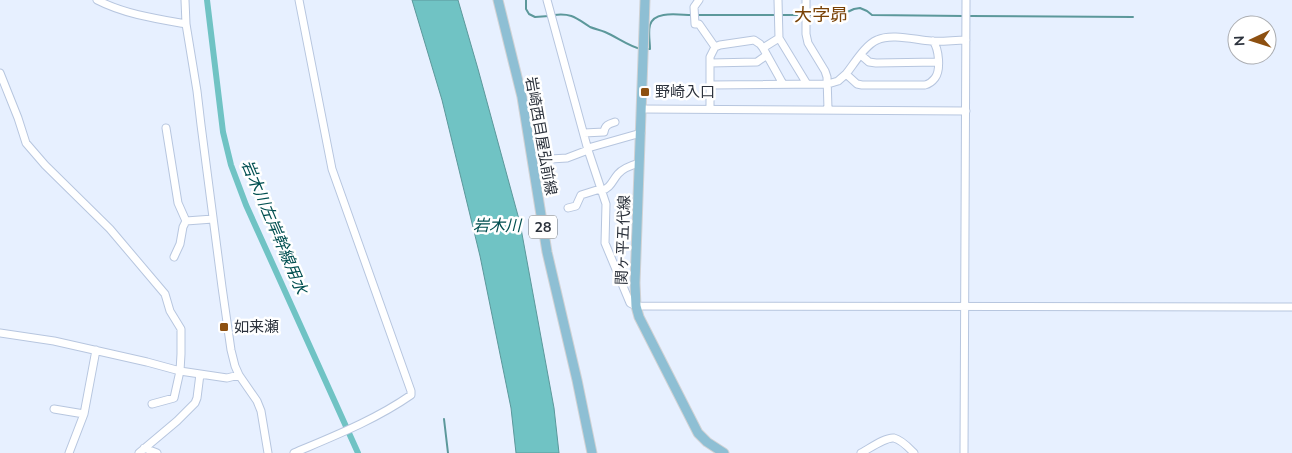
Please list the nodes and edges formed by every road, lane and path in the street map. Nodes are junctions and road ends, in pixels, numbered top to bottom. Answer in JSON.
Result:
{"nodes":[{"id":1,"x":97,"y":0,"type":"edge"},
{"id":2,"x":185,"y":0,"type":"edge"},
{"id":3,"x":299,"y":0,"type":"edge"},
{"id":4,"x":498,"y":0,"type":"edge"},
{"id":5,"x":547,"y":0,"type":"edge"},
{"id":6,"x":646,"y":0,"type":"edge"},
{"id":7,"x":699,"y":0,"type":"edge"},
{"id":8,"x":778,"y":0,"type":"edge"},
{"id":9,"x":806,"y":0,"type":"edge"},
{"id":10,"x":966,"y":0,"type":"edge"},
{"id":11,"x":186,"y":24,"type":"junction"},
{"id":12,"x":779,"y":38,"type":"junction"},
{"id":13,"x":966,"y":40,"type":"junction"},
{"id":14,"x":933,"y":41,"type":"junction"},
{"id":15,"x":715,"y":47,"type":"junction"},
{"id":16,"x":765,"y":52,"type":"junction"},
{"id":17,"x":861,"y":55,"type":"junction"},
{"id":18,"x":938,"y":62,"type":"junction"},
{"id":19,"x":710,"y":63,"type":"junction"},
{"id":20,"x":0,"y":73,"type":"edge"},
{"id":21,"x":846,"y":74,"type":"junction"},
{"id":22,"x":783,"y":84,"type":"junction"},
{"id":23,"x":808,"y":84,"type":"junction"},
{"id":24,"x":828,"y":84,"type":"junction"},
{"id":25,"x":711,"y":85,"type":"junction"},
{"id":26,"x":642,"y":109,"type":"junction"},
{"id":27,"x":710,"y":110,"type":"junction"},
{"id":28,"x":828,"y":110,"type":"junction"},
{"id":29,"x":966,"y":111,"type":"junction"},
{"id":30,"x":615,"y":122,"type":"dead end"},
{"id":31,"x":166,"y":128,"type":"dead end"},
{"id":32,"x":584,"y":133,"type":"junction"},
{"id":33,"x":641,"y":134,"type":"junction"},
{"id":34,"x":588,"y":149,"type":"junction"},
{"id":35,"x":551,"y":159,"type":"dead end"},
{"id":36,"x":640,"y":163,"type":"junction"},
{"id":37,"x":601,"y":190,"type":"junction"},
{"id":38,"x":568,"y":208,"type":"dead end"},
{"id":39,"x":213,"y":220,"type":"junction"},
{"id":40,"x":186,"y":221,"type":"junction"},
{"id":41,"x":174,"y":256,"type":"dead end"},
{"id":42,"x":636,"y":306,"type":"junction"},
{"id":43,"x":965,"y":307,"type":"junction"},
{"id":44,"x":1292,"y":307,"type":"edge"},
{"id":45,"x":0,"y":332,"type":"edge"},
{"id":46,"x":96,"y":350,"type":"junction"},
{"id":47,"x":180,"y":371,"type":"junction"},
{"id":48,"x":200,"y":374,"type":"junction"},
{"id":49,"x":239,"y":375,"type":"junction"},
{"id":50,"x":152,"y":404,"type":"dead end"},
{"id":51,"x":54,"y":409,"type":"dead end"},
{"id":52,"x":84,"y":414,"type":"junction"},
{"id":53,"x":142,"y":451,"type":"edge"},
{"id":54,"x":69,"y":453,"type":"edge"},
{"id":55,"x":157,"y":453,"type":"edge"},
{"id":56,"x":268,"y":453,"type":"edge"},
{"id":57,"x":294,"y":453,"type":"edge"},
{"id":58,"x":592,"y":453,"type":"edge"},
{"id":59,"x":724,"y":453,"type":"edge"},
{"id":60,"x":861,"y":453,"type":"edge"},
{"id":61,"x":914,"y":453,"type":"edge"},
{"id":62,"x":964,"y":453,"type":"edge"}],
"edges":[{"from":1,"to":11,"type":"street"},
{"from":2,"to":11,"type":"street"},
{"from":3,"to":57,"type":"street"},
{"from":4,"to":58,"type":"main road","name":"岩崎西目屋弘前線","number":"28"},
{"from":5,"to":32,"type":"street"},
{"from":6,"to":26,"type":"main road","name":"関ヶ平五代線"},
{"from":7,"to":15,"type":"street"},
{"from":8,"to":12,"type":"street"},
{"from":9,"to":24,"type":"street"},
{"from":10,"to":13,"type":"street"},
{"from":11,"to":39,"type":"street"},
{"from":12,"to":16,"type":"street"},
{"from":12,"to":23,"type":"street"},
{"from":13,"to":14,"type":"street"},
{"from":13,"to":29,"type":"street"},
{"from":14,"to":17,"type":"street"},
{"from":14,"to":18,"type":"street"},
{"from":15,"to":16,"type":"street"},
{"from":15,"to":19,"type":"street"},
{"from":16,"to":19,"type":"street"},
{"from":16,"to":22,"type":"street"},
{"from":17,"to":18,"type":"street"},
{"from":17,"to":21,"type":"street"},
{"from":18,"to":21,"type":"street"},
{"from":19,"to":25,"type":"street"},
{"from":20,"to":47,"type":"street"},
{"from":21,"to":24,"type":"street"},
{"from":22,"to":23,"type":"street"},
{"from":22,"to":25,"type":"street"},
{"from":23,"to":24,"type":"street"},
{"from":24,"to":28,"type":"street"},
{"from":25,"to":27,"type":"street"},
{"from":26,"to":27,"type":"street"},
{"from":26,"to":33,"type":"main road","name":"関ヶ平五代線"},
{"from":27,"to":28,"type":"street"},
{"from":28,"to":29,"type":"street"},
{"from":29,"to":43,"type":"street"},
{"from":30,"to":32,"type":"street"},
{"from":31,"to":40,"type":"street"},
{"from":32,"to":34,"type":"street"},
{"from":33,"to":34,"type":"street"},
{"from":33,"to":36,"type":"main road","name":"関ヶ平五代線"},
{"from":34,"to":35,"type":"street"},
{"from":34,"to":37,"type":"street"},
{"from":36,"to":37,"type":"street"},
{"from":36,"to":42,"type":"main road","name":"関ヶ平五代線"},
{"from":37,"to":38,"type":"street"},
{"from":37,"to":42,"type":"street"},
{"from":39,"to":40,"type":"street"},
{"from":39,"to":49,"type":"street"},
{"from":40,"to":41,"type":"street"},
{"from":42,"to":43,"type":"street"},
{"from":42,"to":59,"type":"main road","name":"関ヶ平五代線"},
{"from":43,"to":44,"type":"street"},
{"from":43,"to":62,"type":"street"},
{"from":45,"to":46,"type":"street"},
{"from":46,"to":47,"type":"street"},
{"from":46,"to":52,"type":"street"},
{"from":47,"to":48,"type":"street"},
{"from":47,"to":50,"type":"street"},
{"from":48,"to":49,"type":"street"},
{"from":48,"to":53,"type":"street"},
{"from":49,"to":56,"type":"street"},
{"from":51,"to":52,"type":"street"},
{"from":52,"to":54,"type":"street"},
{"from":53,"to":55,"type":"street"},
{"from":60,"to":61,"type":"street"}]}
